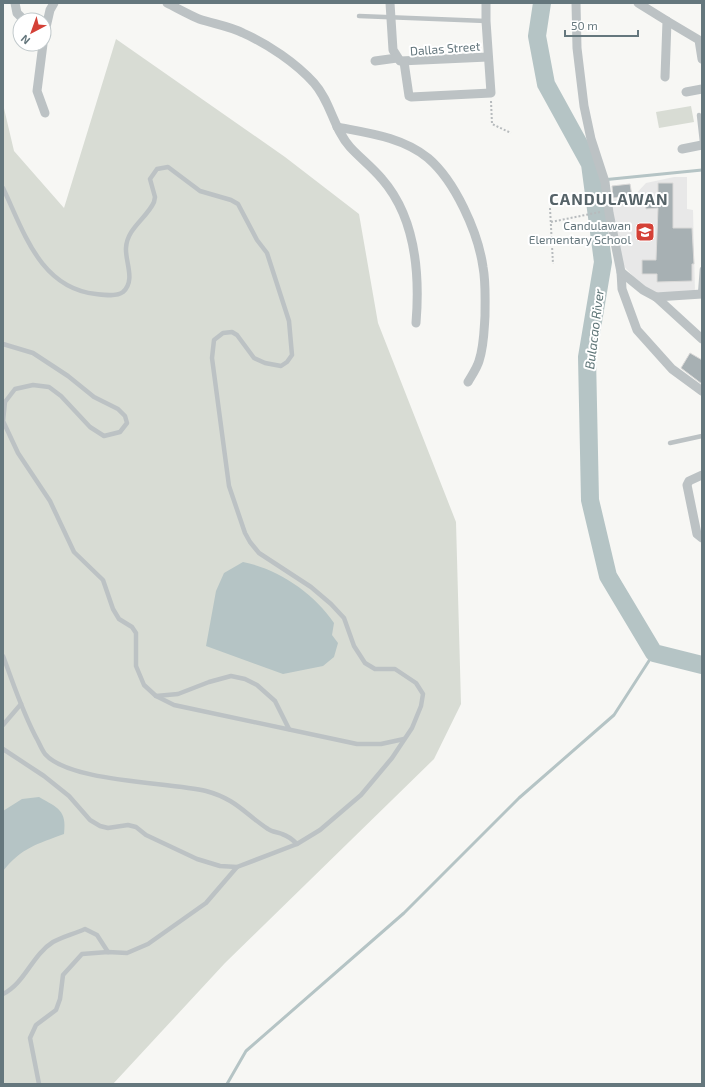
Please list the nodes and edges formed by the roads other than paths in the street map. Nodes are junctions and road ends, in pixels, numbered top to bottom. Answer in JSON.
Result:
{"nodes":[{"id":1,"x":166,"y":3,"type":"edge"},
{"id":2,"x":390,"y":3,"type":"edge"},
{"id":3,"x":486,"y":3,"type":"edge"},
{"id":4,"x":576,"y":3,"type":"edge"},
{"id":5,"x":638,"y":3,"type":"edge"},
{"id":6,"x":359,"y":16,"type":"dead end"},
{"id":7,"x":390,"y":18,"type":"junction"},
{"id":8,"x":486,"y":21,"type":"junction"},
{"id":9,"x":666,"y":21,"type":"junction"},
{"id":10,"x":42,"y":52,"type":"edge"},
{"id":11,"x":488,"y":57,"type":"junction"},
{"id":12,"x":702,"y":59,"type":"edge"},
{"id":13,"x":401,"y":60,"type":"junction"},
{"id":14,"x":375,"y":61,"type":"dead end"},
{"id":15,"x":665,"y":77,"type":"dead end"},
{"id":16,"x":702,"y":89,"type":"edge"},
{"id":17,"x":686,"y":92,"type":"dead end"},
{"id":18,"x":45,"y":113,"type":"dead end"},
{"id":19,"x":699,"y":115,"type":"dead end"},
{"id":20,"x":337,"y":127,"type":"junction"},
{"id":21,"x":702,"y":142,"type":"edge"},
{"id":22,"x":702,"y":145,"type":"edge"},
{"id":23,"x":682,"y":149,"type":"dead end"},
{"id":24,"x":3,"y":188,"type":"edge"},
{"id":25,"x":702,"y":269,"type":"edge"},
{"id":26,"x":621,"y":272,"type":"junction"},
{"id":27,"x":701,"y":294,"type":"edge"},
{"id":28,"x":656,"y":297,"type":"junction"},
{"id":29,"x":416,"y":323,"type":"dead end"},
{"id":30,"x":702,"y":339,"type":"edge"},
{"id":31,"x":3,"y":344,"type":"edge"},
{"id":32,"x":468,"y":382,"type":"dead end"},
{"id":33,"x":702,"y":391,"type":"edge"},
{"id":34,"x":702,"y":436,"type":"edge"},
{"id":35,"x":670,"y":443,"type":"dead end"},
{"id":36,"x":702,"y":475,"type":"edge"},
{"id":37,"x":702,"y":538,"type":"edge"},
{"id":38,"x":3,"y":656,"type":"edge"},
{"id":39,"x":156,"y":696,"type":"junction"},
{"id":40,"x":21,"y":704,"type":"junction"},
{"id":41,"x":3,"y":725,"type":"edge"},
{"id":42,"x":289,"y":729,"type":"junction"},
{"id":43,"x":404,"y":739,"type":"junction"},
{"id":44,"x":3,"y":749,"type":"edge"},
{"id":45,"x":298,"y":844,"type":"junction"},
{"id":46,"x":237,"y":867,"type":"junction"},
{"id":47,"x":108,"y":952,"type":"junction"},
{"id":48,"x":3,"y":994,"type":"edge"},
{"id":49,"x":40,"y":1084,"type":"edge"}],
"edges":[{"from":1,"to":20,"type":"street"},
{"from":2,"to":7,"type":"street"},
{"from":3,"to":8,"type":"street"},
{"from":4,"to":26,"type":"street"},
{"from":5,"to":9,"type":"street"},
{"from":6,"to":7,"type":"lane"},
{"from":7,"to":8,"type":"lane"},
{"from":7,"to":13,"type":"street"},
{"from":8,"to":11,"type":"street"},
{"from":9,"to":12,"type":"street"},
{"from":9,"to":15,"type":"street"},
{"from":10,"to":18,"type":"street"},
{"from":11,"to":13,"type":"street","name":"Dallas Street"},
{"from":11,"to":13,"type":"street"},
{"from":13,"to":14,"type":"street","name":"Dallas Street"},
{"from":16,"to":17,"type":"street"},
{"from":19,"to":21,"type":"lane"},
{"from":20,"to":29,"type":"street"},
{"from":20,"to":32,"type":"street"},
{"from":22,"to":23,"type":"street"},
{"from":24,"to":43,"type":"lane"},
{"from":25,"to":27,"type":"lane"},
{"from":26,"to":28,"type":"street"},
{"from":26,"to":33,"type":"street"},
{"from":27,"to":28,"type":"street"},
{"from":28,"to":30,"type":"street"},
{"from":31,"to":39,"type":"lane"},
{"from":34,"to":35,"type":"lane"},
{"from":36,"to":37,"type":"street"},
{"from":38,"to":40,"type":"lane"},
{"from":39,"to":42,"type":"lane"},
{"from":39,"to":42,"type":"lane"},
{"from":40,"to":41,"type":"lane"},
{"from":40,"to":45,"type":"lane"},
{"from":42,"to":43,"type":"lane"},
{"from":43,"to":45,"type":"lane"},
{"from":44,"to":46,"type":"lane"},
{"from":45,"to":46,"type":"lane"},
{"from":46,"to":47,"type":"lane"},
{"from":47,"to":48,"type":"lane"},
{"from":47,"to":49,"type":"lane"}]}
